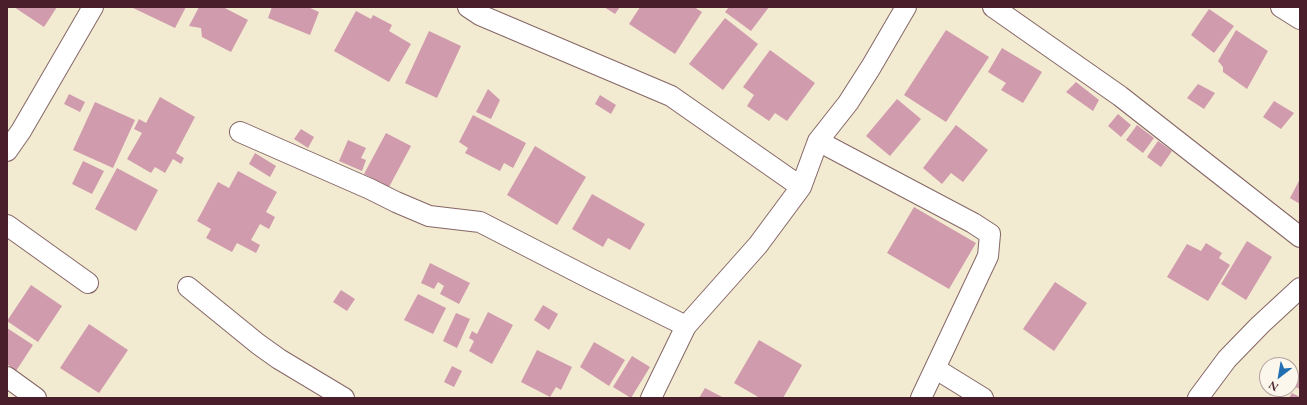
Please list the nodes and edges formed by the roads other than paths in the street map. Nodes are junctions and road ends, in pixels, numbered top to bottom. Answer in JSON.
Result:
{"nodes":[{"id":1,"x":93,"y":7,"type":"edge"},
{"id":2,"x":468,"y":7,"type":"edge"},
{"id":3,"x":906,"y":7,"type":"edge"},
{"id":4,"x":993,"y":7,"type":"edge"},
{"id":5,"x":1281,"y":7,"type":"edge"},
{"id":6,"x":1300,"y":19,"type":"edge"},
{"id":7,"x":14,"y":127,"type":"edge"},
{"id":8,"x":240,"y":132,"type":"dead end"},
{"id":9,"x":818,"y":141,"type":"junction"},
{"id":10,"x":7,"y":151,"type":"edge"},
{"id":11,"x":801,"y":187,"type":"junction"},
{"id":12,"x":7,"y":225,"type":"edge"},
{"id":13,"x":1300,"y":237,"type":"edge"},
{"id":14,"x":88,"y":283,"type":"dead end"},
{"id":15,"x":188,"y":287,"type":"dead end"},
{"id":16,"x":1300,"y":288,"type":"edge"},
{"id":17,"x":686,"y":326,"type":"junction"},
{"id":18,"x":936,"y":369,"type":"junction"},
{"id":19,"x":7,"y":377,"type":"edge"},
{"id":20,"x":36,"y":398,"type":"edge"},
{"id":21,"x":344,"y":398,"type":"edge"},
{"id":22,"x":651,"y":398,"type":"edge"},
{"id":23,"x":921,"y":398,"type":"edge"},
{"id":24,"x":983,"y":398,"type":"edge"},
{"id":25,"x":1198,"y":398,"type":"edge"}],
"edges":[{"from":1,"to":7,"type":"street"},
{"from":2,"to":11,"type":"street"},
{"from":3,"to":9,"type":"street"},
{"from":4,"to":13,"type":"street"},
{"from":5,"to":6,"type":"street"},
{"from":7,"to":10,"type":"street"},
{"from":8,"to":17,"type":"street"},
{"from":9,"to":11,"type":"street"},
{"from":9,"to":18,"type":"street"},
{"from":11,"to":17,"type":"street"},
{"from":12,"to":14,"type":"street"},
{"from":15,"to":21,"type":"street"},
{"from":16,"to":25,"type":"street"},
{"from":17,"to":22,"type":"street"},
{"from":18,"to":23,"type":"street"},
{"from":18,"to":24,"type":"street"},
{"from":19,"to":20,"type":"street"}]}
